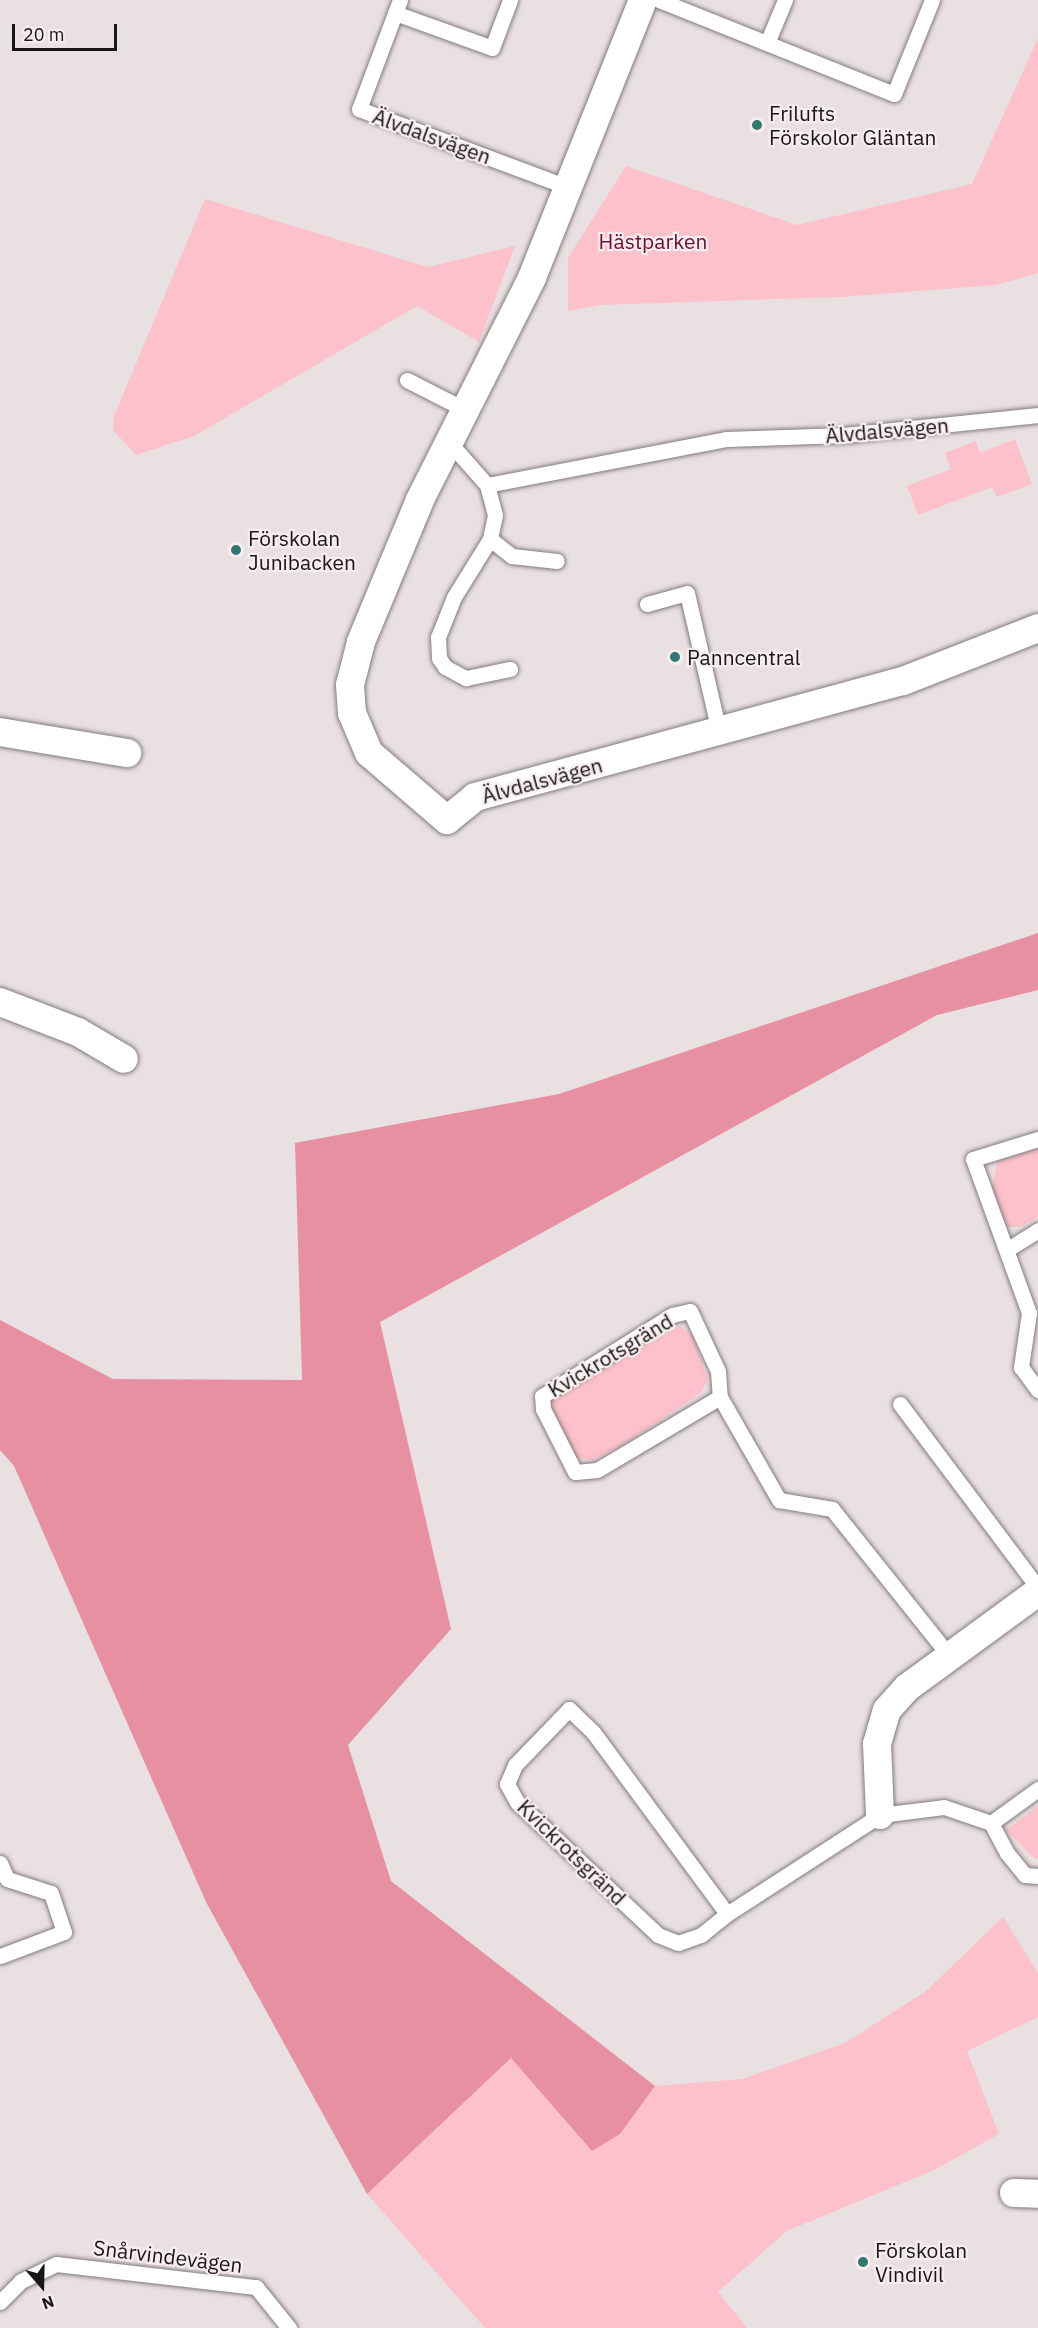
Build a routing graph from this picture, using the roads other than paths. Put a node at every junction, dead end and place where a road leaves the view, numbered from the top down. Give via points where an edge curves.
1 (510, 0) edge
2 (643, 0) edge
3 (659, 0) edge
4 (785, 0) edge
5 (932, 0) edge
6 (398, 6) edge
7 (767, 43) junction
8 (568, 187) junction
9 (407, 380) dead end
10 (466, 410) junction
11 (1038, 415) edge
12 (449, 442) junction
13 (487, 485) junction
14 (490, 539) junction
15 (557, 561) dead end
16 (647, 604) dead end
17 (1038, 628) edge
18 (510, 669) dead end
19 (0, 732) edge
20 (719, 732) junction
21 (127, 753) dead end
22 (0, 1002) edge
23 (124, 1059) dead end
24 (1038, 1139) edge
25 (1038, 1230) edge
26 (1008, 1249) junction
27 (1038, 1390) edge
28 (720, 1397) junction
29 (900, 1404) dead end
30 (1038, 1590) edge
31 (951, 1658) junction
32 (1038, 1789) edge
33 (880, 1815) junction
34 (991, 1823) junction
35 (0, 1863) edge
36 (1038, 1876) edge
37 (727, 1914) junction
38 (0, 1956) edge
39 (0, 2302) edge
40 (289, 2328) edge

1 - 6 lane, Älvdalsvägen via 492,48
2 - 8 street, Älvdalsvägen
3 - 7 lane
4 - 7 lane
5 - 7 lane via 894,94
6 - 8 lane, Älvdalsvägen via 359,109
8 - 10 street, Älvdalsvägen via 532,278
9 - 10 lane
10 - 12 street, Älvdalsvägen
11 - 13 lane, Älvdalsvägen via 844,435 726,439
12 - 13 lane
12 - 20 street, Älvdalsvägen via 420,500 361,642 350,685 352,713 369,753 447,820 475,797
13 - 14 lane via 495,515
14 - 15 lane via 512,556
14 - 18 lane via 454,597 438,637 440,658 445,667 465,678
16 - 20 lane via 687,593
17 - 20 street, Älvdalsvägen via 903,681
19 - 21 street
22 - 23 street via 78,1032
24 - 26 lane via 973,1159
25 - 26 lane
26 - 27 lane via 1029,1312 1021,1367
28 - 28 lane, Kvickrotsgränd via 718,1371 690,1311 672,1315 542,1396 543,1409 575,1472 597,1470
28 - 31 lane, Kvickrotsgränd via 779,1500 832,1509
29 - 30 lane
30 - 31 street
31 - 33 street via 908,1687 887,1710 877,1744
32 - 34 lane
33 - 34 lane, Kvickrotsgränd via 944,1807
33 - 37 lane, Kvickrotsgränd
34 - 36 lane via 1007,1853 1025,1875
35 - 38 lane via 7,1879 51,1893 64,1932
37 - 37 lane, Kvickrotsgränd via 701,1935 678,1943 658,1935 517,1802 507,1784 515,1765 569,1709 593,1732
39 - 40 lane, Snårvindevägen via 21,2280 56,2264 256,2288

